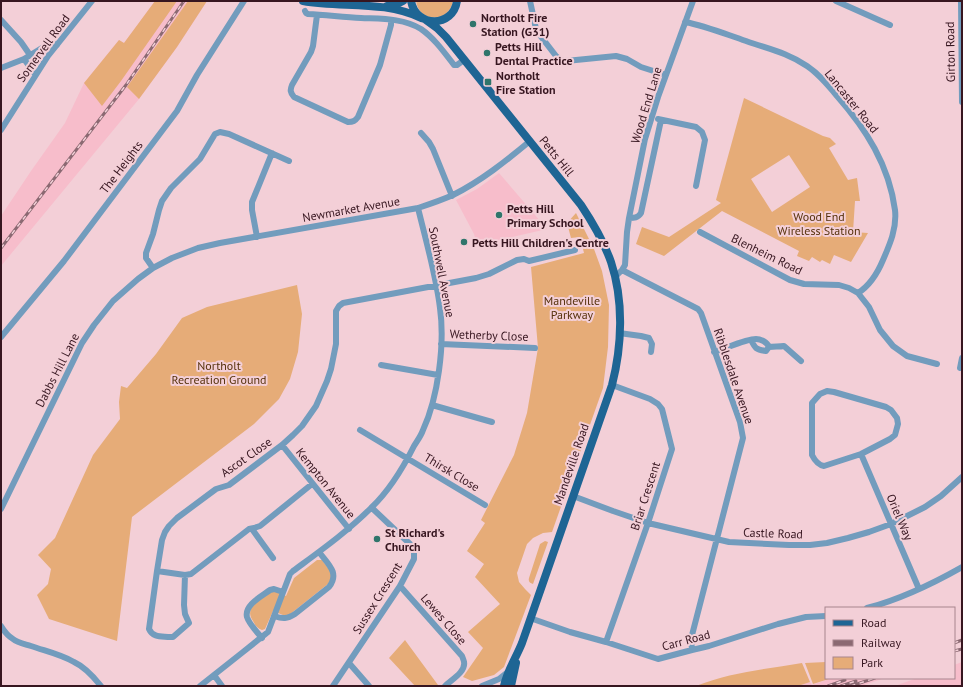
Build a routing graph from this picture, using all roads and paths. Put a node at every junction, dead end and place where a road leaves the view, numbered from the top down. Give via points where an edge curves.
1 (92, 1) edge
2 (244, 1) edge
3 (303, 1) edge
4 (402, 1) edge
5 (412, 1) edge
6 (460, 1) edge
7 (530, 1) edge
8 (693, 1) edge
9 (837, 1) edge
10 (961, 1) edge
11 (379, 7) junction
12 (454, 8) edge
13 (305, 11) dead end
14 (317, 15) junction
15 (424, 19) junction
16 (1, 20) edge
17 (391, 20) junction
18 (685, 22) junction
19 (890, 25) dead end
20 (446, 37) junction
21 (57, 45) junction
22 (30, 55) junction
23 (24, 59) junction
24 (464, 60) junction
25 (1, 68) edge
26 (36, 74) junction
27 (666, 75) junction
28 (962, 102) edge
29 (653, 118) junction
30 (661, 120) junction
31 (1, 130) edge
32 (420, 133) dead end
33 (530, 141) junction
34 (272, 153) junction
35 (289, 161) dead end
36 (696, 186) dead end
37 (452, 196) junction
38 (418, 208) junction
39 (629, 218) junction
40 (700, 232) dead end
41 (257, 237) junction
42 (575, 250) dead end
43 (162, 264) joint
44 (152, 268) junction
45 (622, 270) junction
46 (615, 277) junction
47 (436, 285) junction
48 (858, 293) junction
49 (620, 333) junction
50 (1, 337) edge
51 (751, 340) junction
52 (441, 344) junction
53 (769, 347) junction
54 (535, 348) dead end
55 (651, 352) dead end
56 (714, 352) junction
57 (962, 358) edge
58 (802, 361) dead end
59 (937, 364) dead end
60 (381, 365) dead end
61 (960, 368) dead end
62 (438, 375) junction
63 (612, 385) junction
64 (432, 405) junction
65 (492, 422) dead end
66 (360, 430) dead end
67 (282, 445) junction
68 (861, 454) junction
69 (408, 459) junction
70 (962, 477) edge
71 (312, 484) junction
72 (573, 496) junction
73 (485, 505) dead end
74 (372, 508) junction
75 (1, 509) edge
76 (648, 523) junction
77 (890, 524) junction
78 (253, 528) junction
79 (349, 529) junction
80 (717, 539) junction
81 (319, 552) junction
82 (274, 558) dead end
83 (962, 568) edge
84 (158, 571) junction
85 (185, 575) junction
86 (400, 586) junction
87 (919, 589) junction
88 (283, 592) junction
89 (870, 607) edge
90 (274, 616) junction
91 (825, 616) edge
92 (530, 618) junction
93 (1, 626) edge
94 (262, 638) junction
95 (606, 642) junction
96 (692, 650) junction
97 (517, 655) junction
98 (349, 663) junction
99 (509, 671) junction
100 (214, 676) junction
101 (101, 686) edge
102 (200, 686) edge
103 (222, 686) edge
104 (333, 686) edge
105 (369, 686) edge
106 (445, 686) edge
107 (483, 686) edge
108 (508, 686) edge

1 - 21 street, Somervell Road
2 - 50 street, The Heights via 177,111 64,260
3 - 11 main road, Petts Hill
4 - 11 main road, Petts Hill
5 - 15 main road via 415,11
6 - 12 main road
7 - 27 street via 536,30 560,60 616,56
8 - 18 street, Wood End Lane
9 - 19 street
10 - 28 street, Girton Road
11 - 15 main road, Petts Hill via 403,10
12 - 15 main road via 446,18 436,22
12 - 20 main road via 445,23
13 - 14 street
14 - 17 street
14 - 17 street via 313,46 292,85 291,94 348,122 355,121 358,117 380,66
15 - 20 main road, Petts Hill
16 - 22 street
17 - 24 street via 407,22 421,29 455,65
18 - 27 street, Wood End Lane
18 - 48 street, Lancaster Road via 775,50 800,62 823,80 865,131 883,164 895,211 894,232 880,268
20 - 24 main road, Petts Hill
21 - 22 street via 52,43
21 - 26 street, Somervell Road
22 - 23 street
23 - 25 street
23 - 26 street
24 - 33 main road, Petts Hill
26 - 31 street, Somervell Road
27 - 29 street, Wood End Lane
29 - 30 street
29 - 39 street, Wood End Lane
30 - 36 street via 696,127 702,132 705,140
30 - 39 street, Wood End Lane via 641,213 638,217
32 - 37 street via 433,148
33 - 37 street, Newmarket Avenue via 480,180
33 - 46 main road, Petts Hill via 590,218
34 - 35 street
34 - 41 street via 252,202
34 - 44 street via 227,133 215,134 200,159 162,200 146,253
37 - 38 street, Newmarket Avenue
38 - 41 street, Newmarket Avenue
38 - 47 street, Southwell Avenue
39 - 45 street, Wood End Lane via 626,232 626,261
40 - 48 street, Blenheim Road via 790,280 804,284 839,286
41 - 43 street, Newmarket Avenue via 198,248
42 - 47 street via 529,261 517,260 489,274
43 - 44 street, Dabbs Hill Lane
44 - 75 street, Dabbs Hill Lane via 113,301 86,337
45 - 46 street
45 - 56 street, Ribblesdale Avenue via 698,309
46 - 49 main road, Mandeville Road
47 - 52 street, Southwell Avenue
47 - 67 street, Kempton Avenue via 339,306 335,316 334,357 322,394 309,416
48 - 59 street via 869,306 880,330 893,346 907,356
49 - 55 street via 649,338 652,344
49 - 63 main road, Mandeville Road
51 - 53 street via 757,339 767,343
51 - 53 street via 755,348 761,351 766,351
51 - 56 street
52 - 54 street, Wetherby Close
52 - 62 street, Southwell Avenue
53 - 58 street via 784,346
56 - 80 street, Ribblesdale Avenue via 740,422 743,438
57 - 61 street
60 - 62 street
62 - 64 street, Southwell Avenue
63 - 72 main road, Mandeville Road
63 - 76 street, Briar Crescent via 650,399 662,409 672,449
64 - 65 street
64 - 69 street, Southwell Avenue
66 - 69 street, Thirsk Close
67 - 71 street, Kempton Avenue
67 - 84 street, Ascot Close via 229,485 216,489 169,526 162,540
68 - 68 street via 890,439 898,424 897,418 886,407 834,392 820,394 812,403 814,460 824,466
68 - 77 street, Oriel Way
69 - 73 street, Thirsk Close
69 - 74 street, Southwell Avenue
70 - 77 street, Castle Road via 925,507
71 - 78 street via 260,526
71 - 79 street, Kempton Avenue
72 - 76 street, Castle Road
72 - 92 main road, Mandeville Road
74 - 79 street, Southwell Avenue
74 - 86 street, Sussex Crescent via 410,544 414,551 414,559
76 - 80 street, Castle Road
76 - 95 street, Briar Crescent
77 - 80 street, Castle Road via 848,538 810,545 760,544
77 - 87 street, Oriel Way
78 - 82 street
78 - 85 street via 191,574
79 - 81 street, Southwell Avenue
80 - 96 street, Ribblesdale Avenue via 691,639
81 - 88 street, Southwell Avenue via 293,571
81 - 90 street via 333,571 333,582 295,614 288,618
83 - 87 street
84 - 85 street
84 - 85 street, Ascot Close via 150,629 154,635 173,637 189,623 184,605
86 - 98 street, Sussex Crescent
86 - 106 street, Lewes Close via 462,656 464,667
87 - 89 street
88 - 90 street, Southwell Avenue
88 - 94 street via 270,590 247,610 246,616
90 - 94 street, Southwell Avenue via 268,632
91 - 96 street, Carr Road via 806,616
92 - 95 street, Carr Road
92 - 97 main road, Mandeville Road
93 - 101 street via 13,639 74,661
94 - 100 street
95 - 96 street, Carr Road via 658,659
97 - 99 main road, Mandeville Road
97 - 108 main road, Mandeville Road
98 - 104 street, Sussex Crescent
98 - 105 street
99 - 107 street
99 - 108 main road, Mandeville Road
100 - 102 street
100 - 103 street
107 - 108 street

